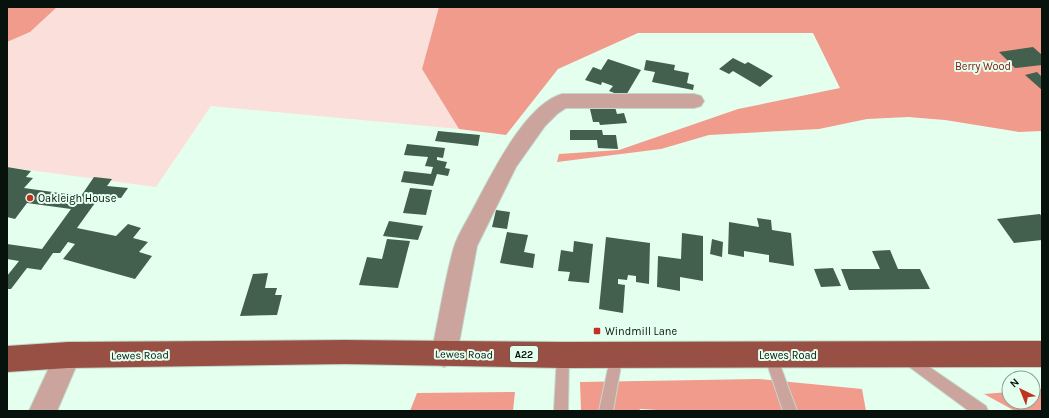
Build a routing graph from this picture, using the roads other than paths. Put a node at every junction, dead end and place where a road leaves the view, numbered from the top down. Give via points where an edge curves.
1 (694, 101) dead end
2 (444, 354) junction
3 (617, 354) junction
4 (902, 354) junction
5 (1042, 354) edge
6 (563, 355) junction
7 (770, 355) junction
8 (68, 356) junction
9 (7, 359) edge
10 (44, 411) edge
11 (561, 411) edge
12 (606, 411) edge
13 (790, 411) edge
14 (981, 411) edge

1 - 2 street via 562,101 538,121 508,163 466,246
2 - 6 highway, Lewes Road / A22
2 - 8 highway, Lewes Road / A22 via 346,352
3 - 6 highway, Lewes Road / A22
3 - 7 highway, Lewes Road / A22
3 - 12 lane
4 - 5 highway, Lewes Road / A22
4 - 7 highway, Lewes Road / A22
4 - 14 lane
6 - 11 lane
7 - 13 lane
8 - 9 highway, Lewes Road / A22
8 - 10 street

